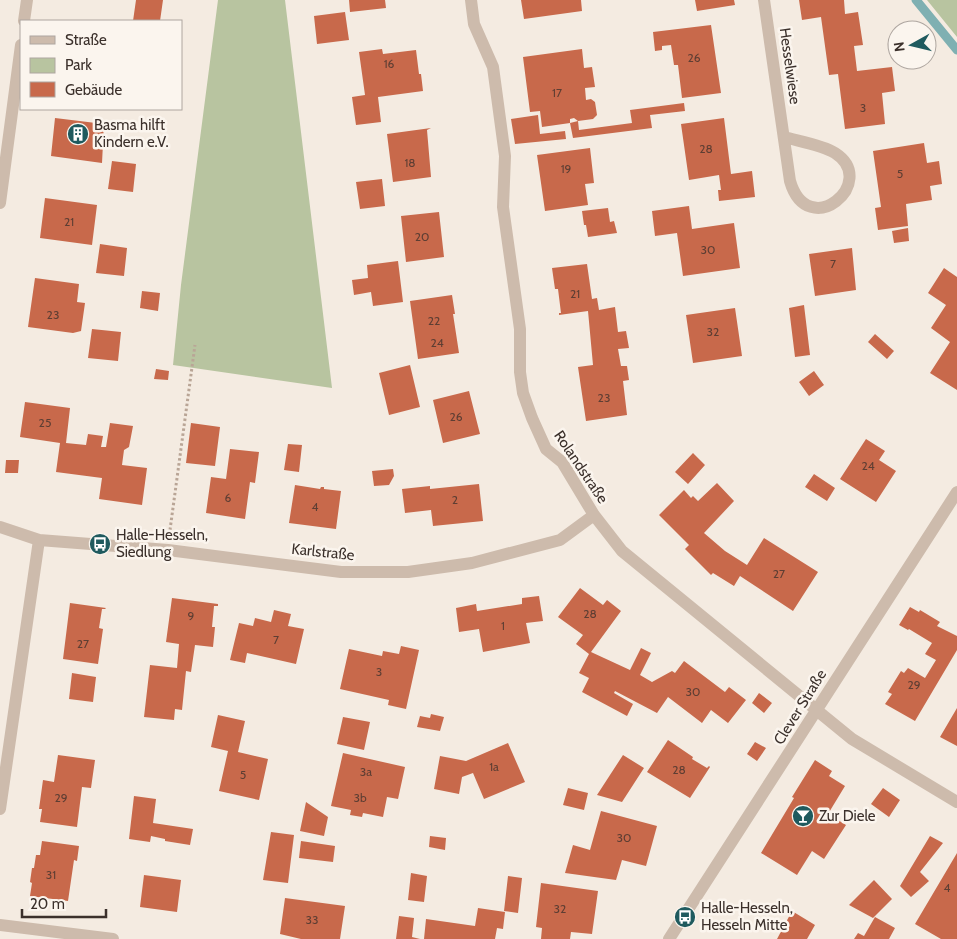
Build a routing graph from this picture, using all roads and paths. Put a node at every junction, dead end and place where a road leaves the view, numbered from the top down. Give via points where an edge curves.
1 (27, 0) edge
2 (471, 0) edge
3 (764, 0) edge
4 (24, 20) edge
5 (20, 53) edge
6 (784, 137) junction
7 (0, 203) edge
8 (195, 345) dead end
9 (957, 492) edge
10 (594, 515) junction
11 (0, 527) edge
12 (39, 540) junction
13 (168, 550) junction
14 (817, 710) junction
15 (6, 727) edge
16 (957, 802) edge
17 (0, 809) edge
18 (0, 925) edge
19 (113, 939) edge
20 (669, 939) edge

1 - 4 street
2 - 10 street, Rolandstraße via 474,24 493,67 505,156 503,207 520,329 520,372 524,393 546,449 562,462
3 - 6 street, Hesselwiese
5 - 7 street
6 - 6 street, Hesselwiese via 834,152 847,165 849,184 832,206 813,207 797,198 790,181
8 - 13 path
9 - 14 street, Clever Straße
10 - 13 street, Karlstraße via 560,540 472,563 408,572 341,572
10 - 14 street, Rolandstraße via 622,551
11 - 12 street, Karlstraße
12 - 13 street, Karlstraße
12 - 15 street
14 - 16 street, Rolandstraße via 852,739
14 - 20 street, Clever Straße
15 - 17 street
18 - 19 street

